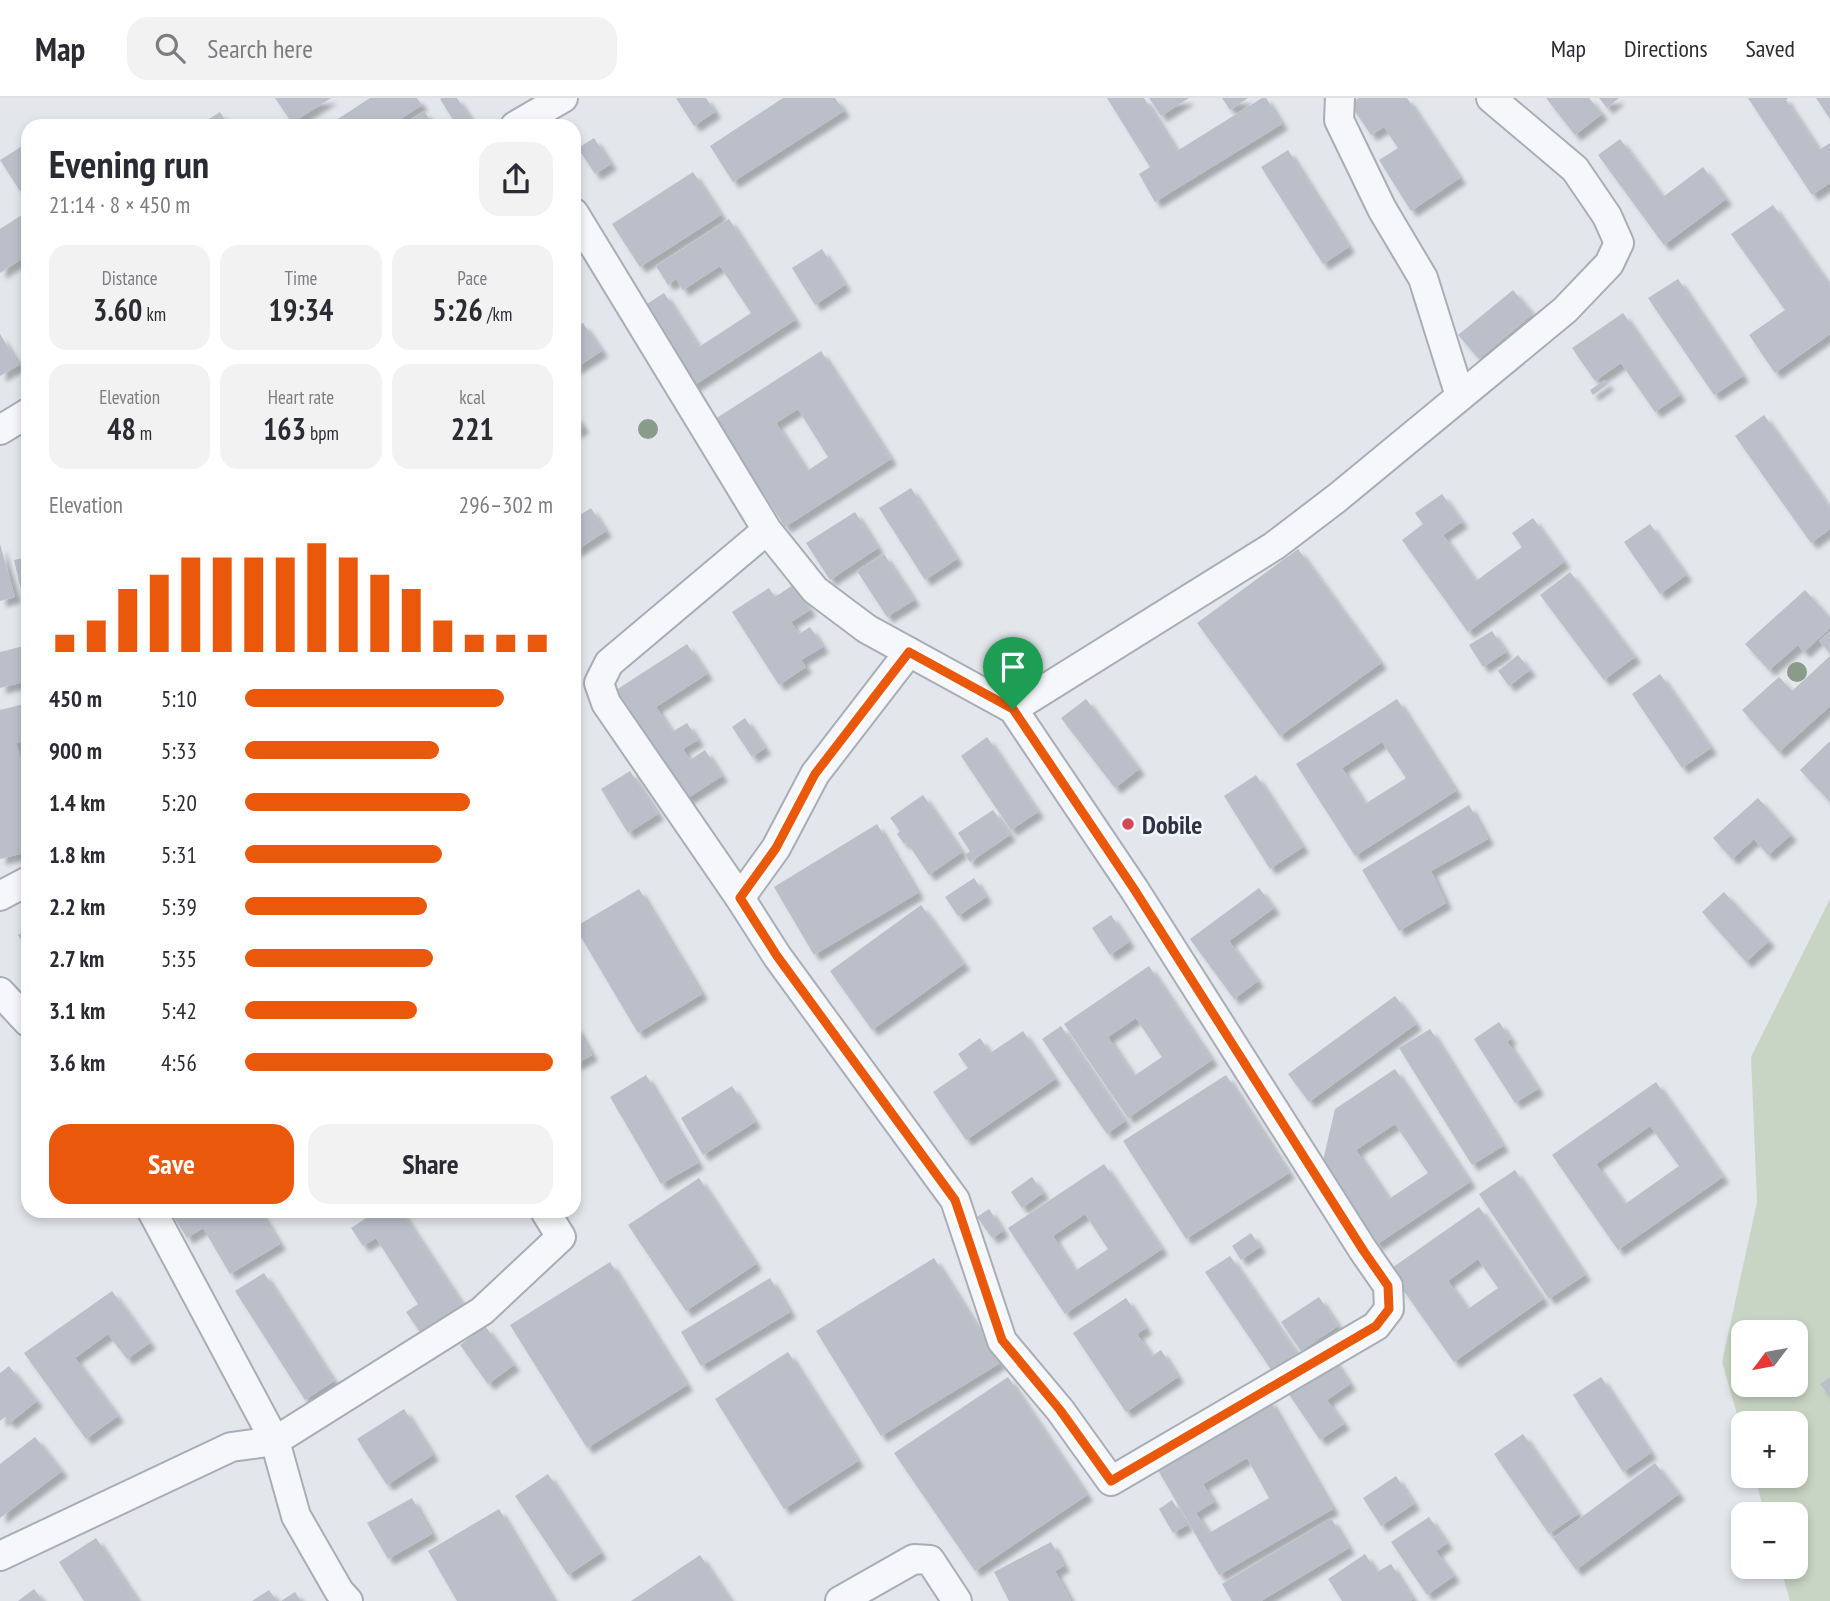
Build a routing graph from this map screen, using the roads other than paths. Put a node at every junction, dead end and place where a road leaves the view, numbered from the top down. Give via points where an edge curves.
1 (563, 98) edge
2 (1340, 98) edge
3 (1491, 98) edge
4 (529, 119) edge
5 (581, 224) edge
6 (1460, 396) junction
7 (21, 418) edge
8 (0, 430) edge
9 (767, 530) junction
10 (909, 652) junction
11 (1013, 709) junction
12 (21, 885) edge
13 (0, 896) edge
14 (740, 898) junction
15 (0, 992) edge
16 (21, 1014) edge
17 (156, 1218) edge
18 (549, 1218) edge
19 (275, 1441) junction
20 (0, 1556) edge
21 (348, 1601) edge
22 (840, 1601) edge
23 (957, 1601) edge

1 - 4 street
2 - 6 street via 1339,120 1382,209 1423,278
3 - 6 street via 1575,169 1619,243 1609,264 1565,310
5 - 9 street
6 - 11 street via 1274,546
7 - 8 street
9 - 10 street via 815,590 867,629
9 - 14 street via 609,663 598,683 606,703
10 - 11 street
10 - 14 street via 815,774 776,848
11 - 14 street via 1388,1286 1389,1309 1376,1326 1111,1481 1002,1340 955,1200
12 - 13 street
15 - 16 street
17 - 19 street
18 - 19 street via 561,1237 482,1311
19 - 20 street via 231,1447
19 - 21 street via 296,1516
22 - 23 street via 914,1559 930,1560

